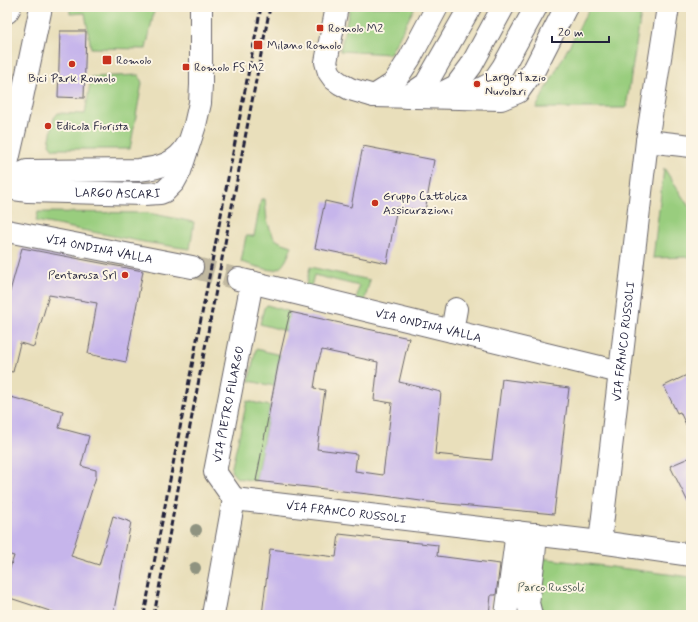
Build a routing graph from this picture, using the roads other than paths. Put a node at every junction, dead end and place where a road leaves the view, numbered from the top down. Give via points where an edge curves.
1 (10, 7) edge
2 (41, 7) edge
3 (200, 7) edge
4 (337, 7) edge
5 (437, 7) edge
6 (470, 7) edge
7 (503, 7) edge
8 (536, 7) edge
9 (566, 7) edge
10 (668, 7) edge
11 (7, 12) edge
12 (374, 96) junction
13 (407, 97) junction
14 (434, 97) junction
15 (465, 98) junction
16 (192, 134) junction
17 (647, 142) junction
18 (691, 146) edge
19 (7, 164) edge
20 (7, 183) edge
21 (7, 188) edge
22 (7, 231) edge
23 (192, 268) tunnel mouth
24 (245, 280) joint
25 (456, 309) dead end
26 (452, 331) junction
27 (620, 372) junction
28 (234, 499) junction
29 (527, 533) junction
30 (600, 542) junction
31 (691, 555) edge
32 (528, 611) edge
33 (213, 615) edge
34 (506, 615) edge

1 - 11 street
2 - 19 street
3 - 16 street, LARGO ASCARI via 200,103
4 - 12 street via 326,59 329,72 334,79 350,89
5 - 12 street via 393,84
6 - 13 street via 426,84
7 - 14 street via 471,66 456,86
8 - 15 street via 492,83
9 - 15 street via 535,68 518,92 501,99
10 - 17 street
12 - 13 street
13 - 14 street
14 - 15 street
16 - 20 street, LARGO ASCARI via 178,157 160,166 138,170 27,171
16 - 21 street, LARGO ASCARI via 180,171 174,182 160,193 28,191
17 - 18 street
17 - 27 street, VIA FRANCO RUSSOLI
22 - 23 street, VIA ONDINA VALLA
24 - 26 street, VIA ONDINA VALLA
24 - 28 street, VIA PIETRO FILARGO via 215,472
25 - 26 street
26 - 27 street, VIA ONDINA VALLA
27 - 30 street, VIA FRANCO RUSSOLI
28 - 29 street, VIA FRANCO RUSSOLI
28 - 33 street
29 - 30 street, VIA FRANCO RUSSOLI
29 - 32 street via 534,557
29 - 34 street
30 - 31 street, VIA FRANCO RUSSOLI

